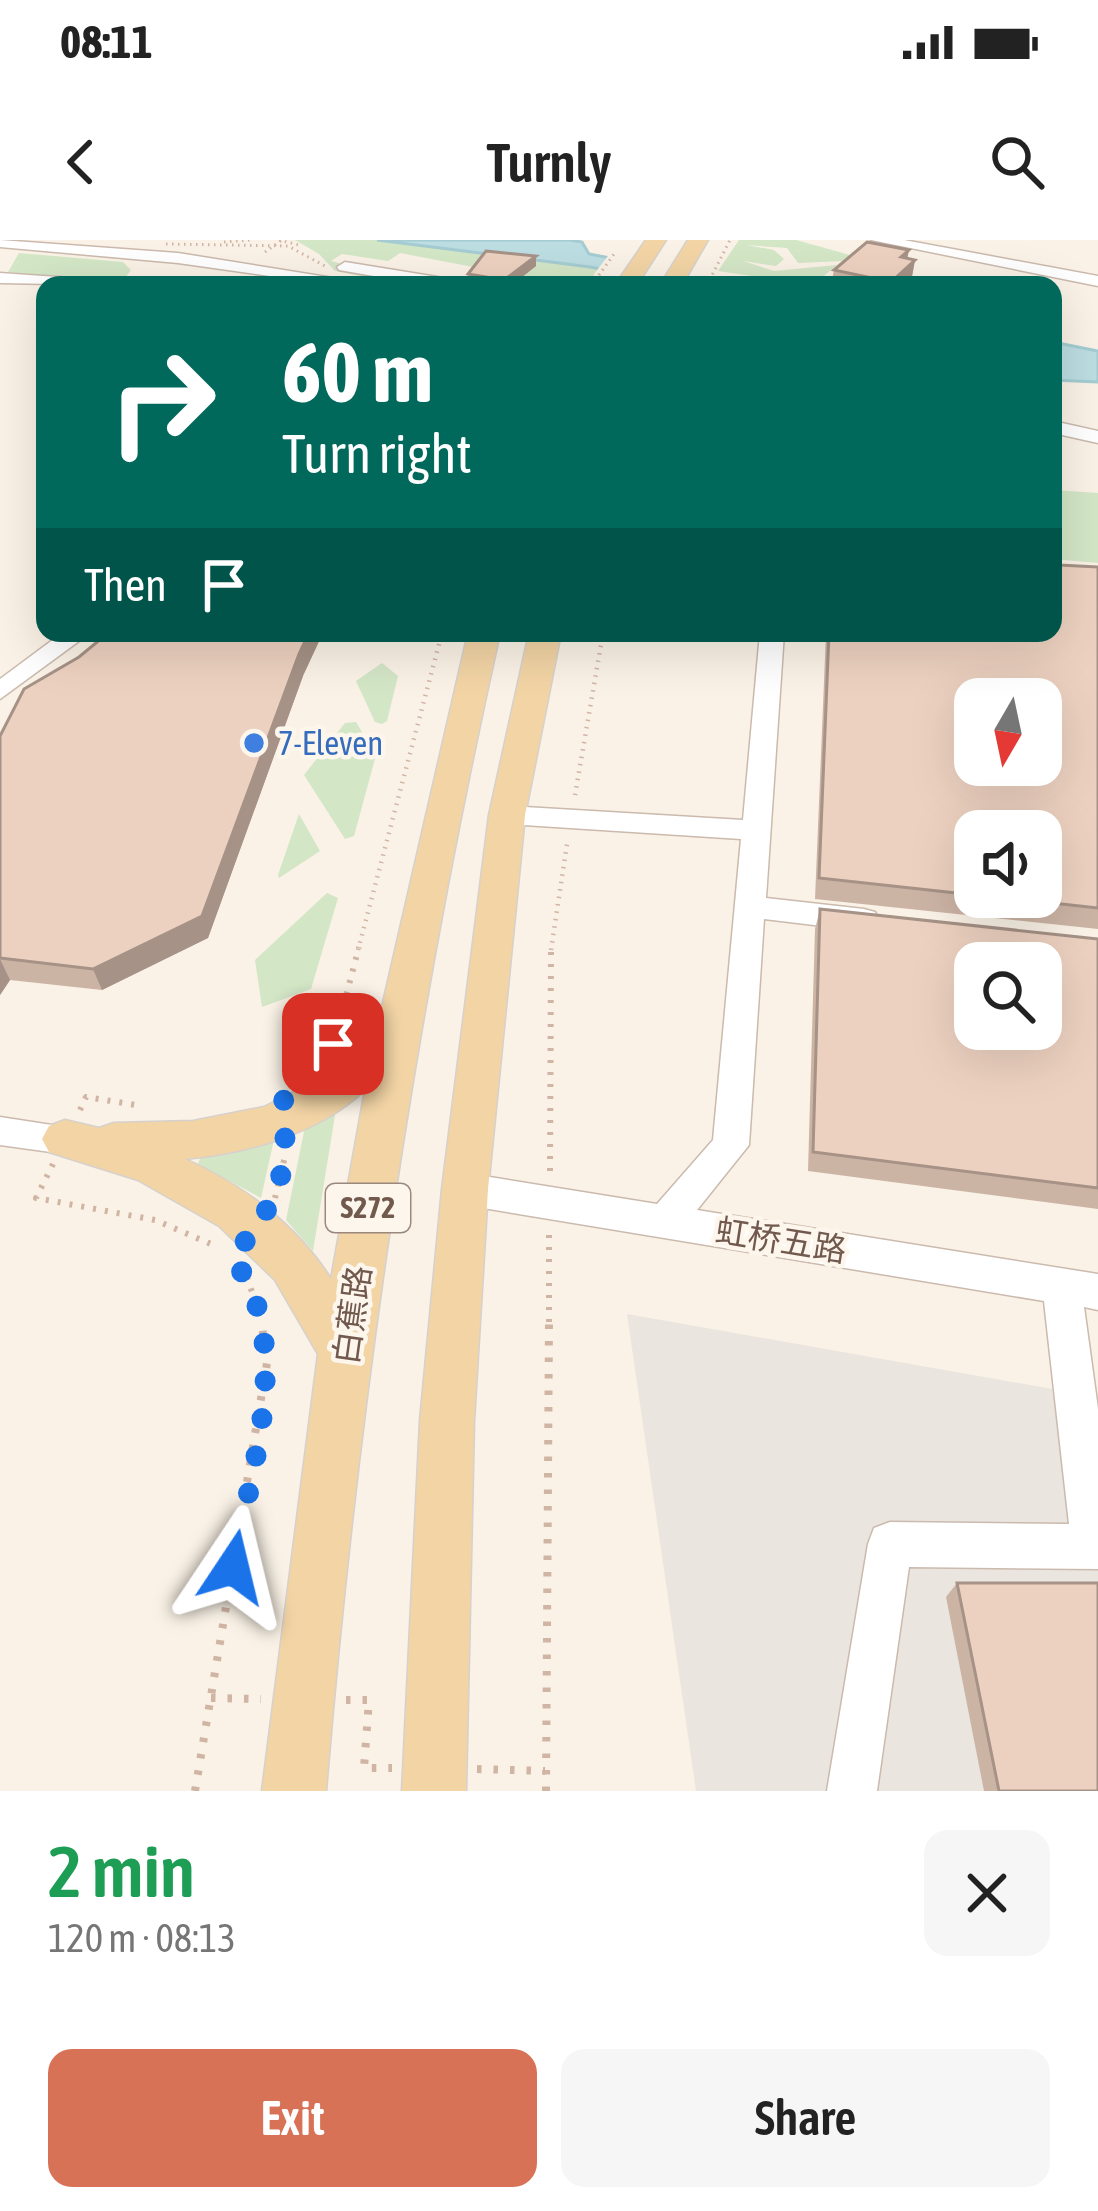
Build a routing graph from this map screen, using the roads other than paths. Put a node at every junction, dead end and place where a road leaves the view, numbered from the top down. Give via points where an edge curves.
1 (698, 240) edge
2 (879, 240) edge
3 (982, 240) edge
4 (0, 242) edge
5 (945, 246) edge
6 (651, 247) edge
7 (160, 250) junction
8 (1098, 263) edge
9 (141, 274) dead end
10 (336, 274) edge
11 (372, 276) edge
12 (632, 276) edge
13 (676, 276) edge
14 (0, 278) edge
15 (36, 280) edge
16 (1098, 281) edge
17 (1062, 429) edge
18 (1098, 437) edge
19 (66, 642) edge
20 (482, 642) edge
21 (543, 642) edge
22 (771, 642) edge
23 (0, 691) edge
24 (507, 814) junction
25 (754, 830) junction
26 (749, 907) junction
27 (889, 922) edge
28 (395, 1030) junction
29 (0, 1131) edge
30 (65, 1139) junction
31 (465, 1189) junction
32 (664, 1221) junction
33 (1080, 1289) edge
34 (346, 1354) junction
35 (1096, 1547) edge
36 (434, 1780) edge
37 (294, 1791) edge
38 (852, 1791) edge

1 - 13 main road
2 - 5 street
3 - 8 street
4 - 7 street
5 - 16 street
6 - 12 main road
7 - 9 street
7 - 10 street
10 - 11 street
14 - 15 street
17 - 18 street
19 - 23 street
20 - 28 main road, 白蕉路 / S272
21 - 24 main road
22 - 25 street
24 - 25 street
24 - 31 main road
25 - 26 street
26 - 27 street
26 - 32 street via 730,1145
28 - 30 main road via 322,1100 259,1128 179,1140
28 - 34 main road, 白蕉路 / S272
29 - 30 street
30 - 34 main road via 168,1171 236,1211 244,1244 285,1255
31 - 32 street, 虹桥五路
31 - 36 main road
32 - 33 street, 虹桥五路
33 - 35 street
34 - 37 main road, 白蕉路 / S272
35 - 38 street via 890,1544

